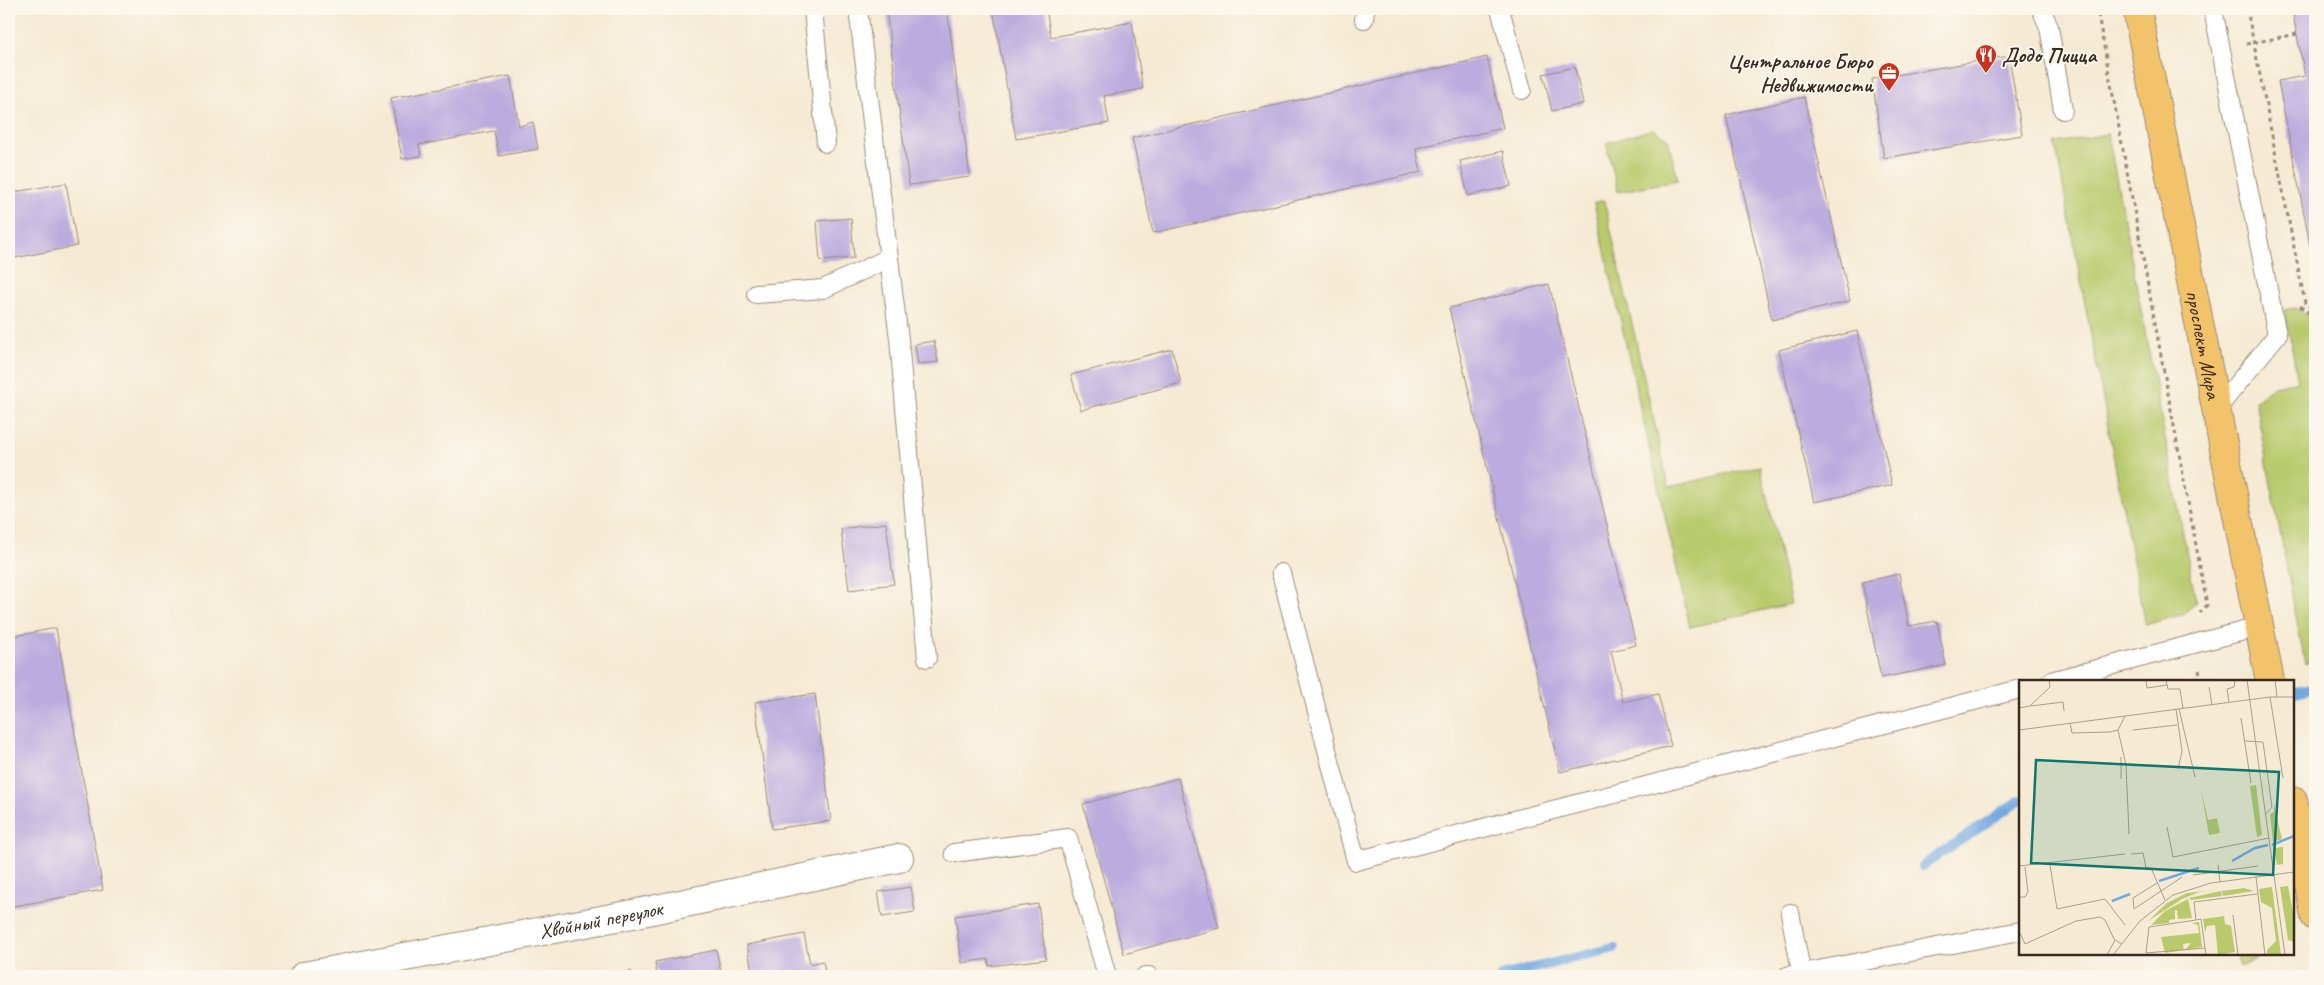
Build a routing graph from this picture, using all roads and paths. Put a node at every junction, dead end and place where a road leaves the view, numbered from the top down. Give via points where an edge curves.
1 (813, 9) edge
2 (858, 9) edge
3 (1500, 9) edge
4 (2041, 9) edge
5 (2083, 9) edge
6 (2137, 9) edge
7 (2213, 9) edge
8 (2247, 9) edge
9 (2297, 34) dead end
10 (2254, 43) junction
11 (2221, 49) junction
12 (1522, 90) dead end
13 (2063, 110) dead end
14 (826, 143) dead end
15 (889, 258) junction
16 (756, 294) dead end
17 (2315, 312) edge
18 (2216, 410) junction
19 (1281, 573) dead end
20 (2259, 627) junction
21 (2194, 644) junction
22 (927, 658) dead end
23 (2268, 676) edge
24 (2055, 680) edge
25 (2201, 680) edge
26 (2019, 689) edge
27 (2294, 805) edge
28 (954, 852) dead end
29 (899, 858) dead end
30 (1790, 913) dead end
31 (2315, 916) edge
32 (2019, 931) edge
33 (1797, 975) edge
34 (304, 976) edge
35 (1107, 976) edge
36 (1145, 976) edge
37 (1149, 976) edge

1 - 14 lane
2 - 15 lane
3 - 12 lane
4 - 13 lane via 2050,27
5 - 21 path via 2098,14 2207,605 2191,623
6 - 18 main road, проспект Мира
7 - 11 lane
8 - 10 path
9 - 10 path
10 - 11 path
10 - 17 path via 2305,303
11 - 18 lane via 2277,335
15 - 16 lane via 823,289
15 - 22 lane via 900,339
18 - 20 main road, проспект Мира
19 - 26 lane via 1356,861
20 - 21 lane
20 - 23 main road, проспект Мира
21 - 24 lane
21 - 25 path
27 - 31 main road
28 - 35 lane via 1068,838
29 - 34 street, Хвойный переулок via 642,912
30 - 33 lane
32 - 33 lane
36 - 37 lane

